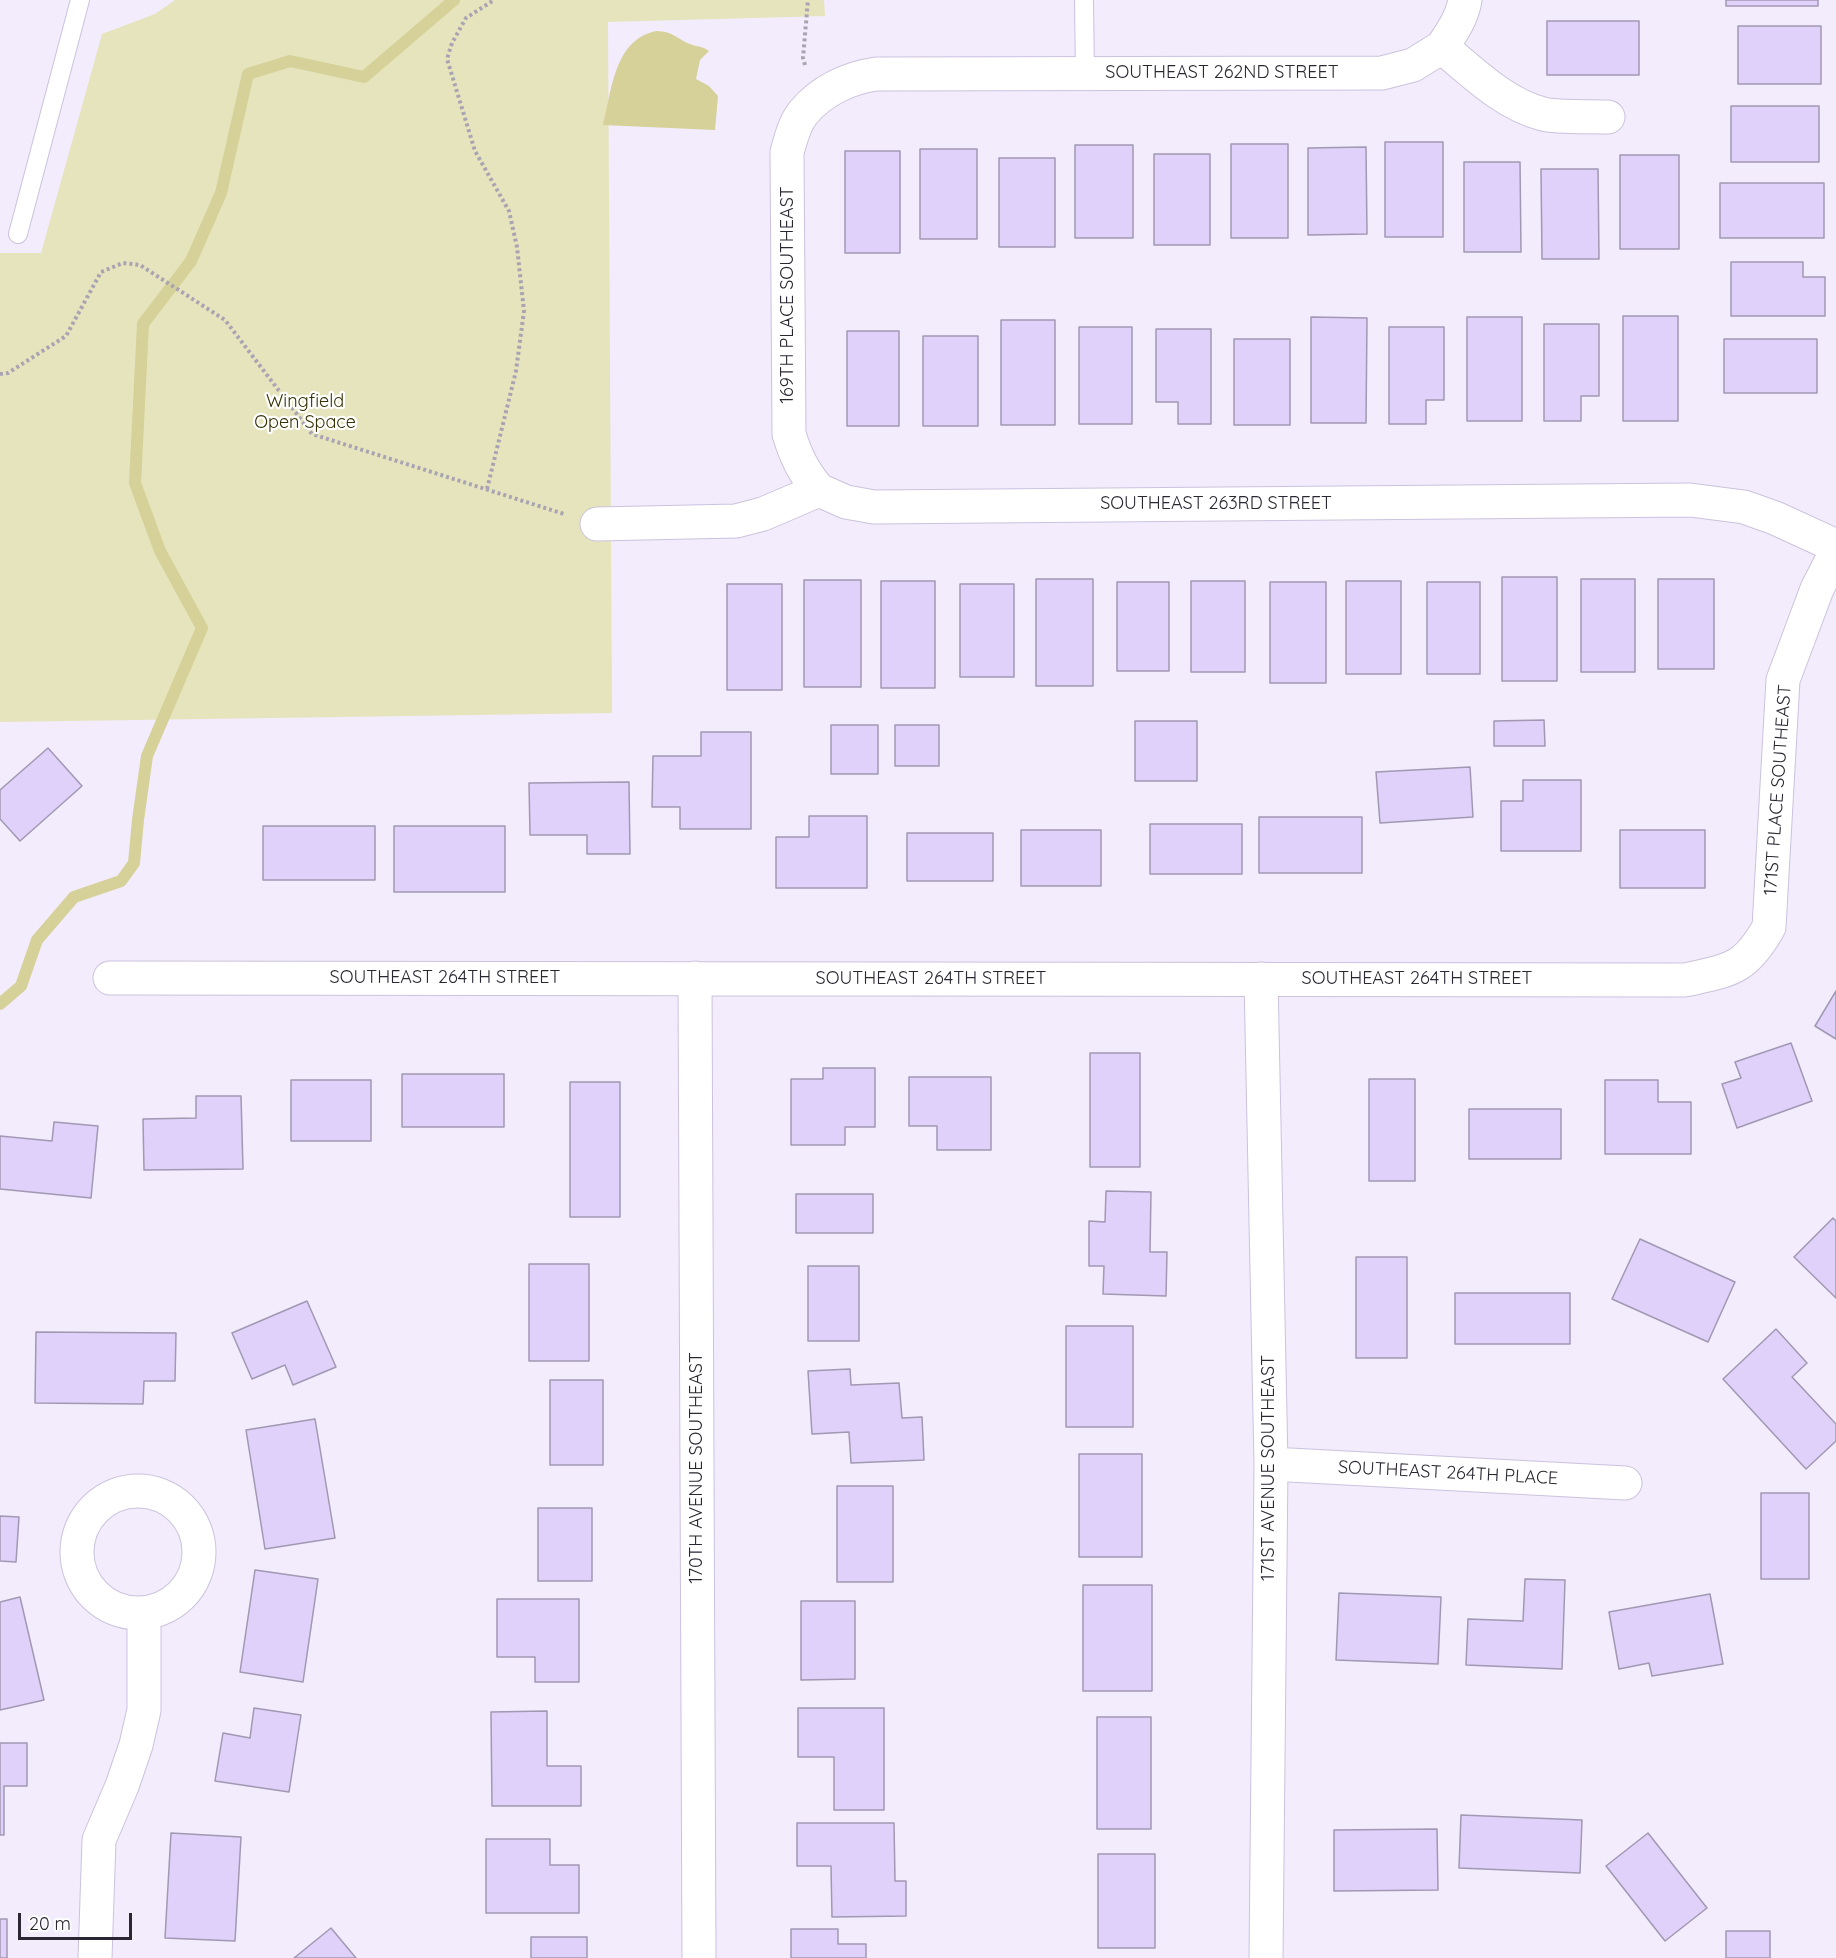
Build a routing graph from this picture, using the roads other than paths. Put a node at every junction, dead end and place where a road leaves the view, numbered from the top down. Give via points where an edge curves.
1 (80, 0) edge
2 (1084, 0) edge
3 (1465, 0) edge
4 (1442, 47) junction
5 (1085, 74) junction
6 (815, 101) joint
7 (1608, 117) dead end
8 (18, 234) dead end
9 (819, 490) junction
10 (597, 524) road end
11 (1836, 546) edge
12 (1836, 552) edge
13 (1747, 958) joint
14 (110, 978) dead end
15 (695, 978) junction
16 (1261, 979) junction
17 (1271, 1464) junction
18 (1625, 1483) dead end
19 (144, 1613) dead end
20 (95, 1958) edge
21 (699, 1958) edge
22 (1266, 1958) edge

1 - 8 lane
2 - 5 lane
3 - 4 street via 1455,29
4 - 5 street, SOUTHEAST 262ND STREET via 1413,65 1382,73
4 - 7 street via 1492,89 1518,104 1543,114
5 - 6 street, SOUTHEAST 262ND STREET via 876,74 855,77
6 - 9 street, 169TH PLACE SOUTHEAST via 794,128 787,152 789,434 795,455
9 - 10 street via 736,521
9 - 11 street, SOUTHEAST 263RD STREET via 846,502 874,507 1690,500 1744,507
12 - 13 street, 171ST PLACE SOUTHEAST via 1817,589 1783,680 1769,927
13 - 16 street, SOUTHEAST 264TH STREET via 1727,971 1684,980
14 - 15 street, SOUTHEAST 264TH STREET
15 - 16 street, SOUTHEAST 264TH STREET
15 - 21 street, 170TH AVENUE SOUTHEAST
16 - 17 street, 171ST AVENUE SOUTHEAST
17 - 18 street, SOUTHEAST 264TH PLACE
17 - 22 street, 171ST AVENUE SOUTHEAST
19 - 20 street via 144,1710 122,1786 99,1840

